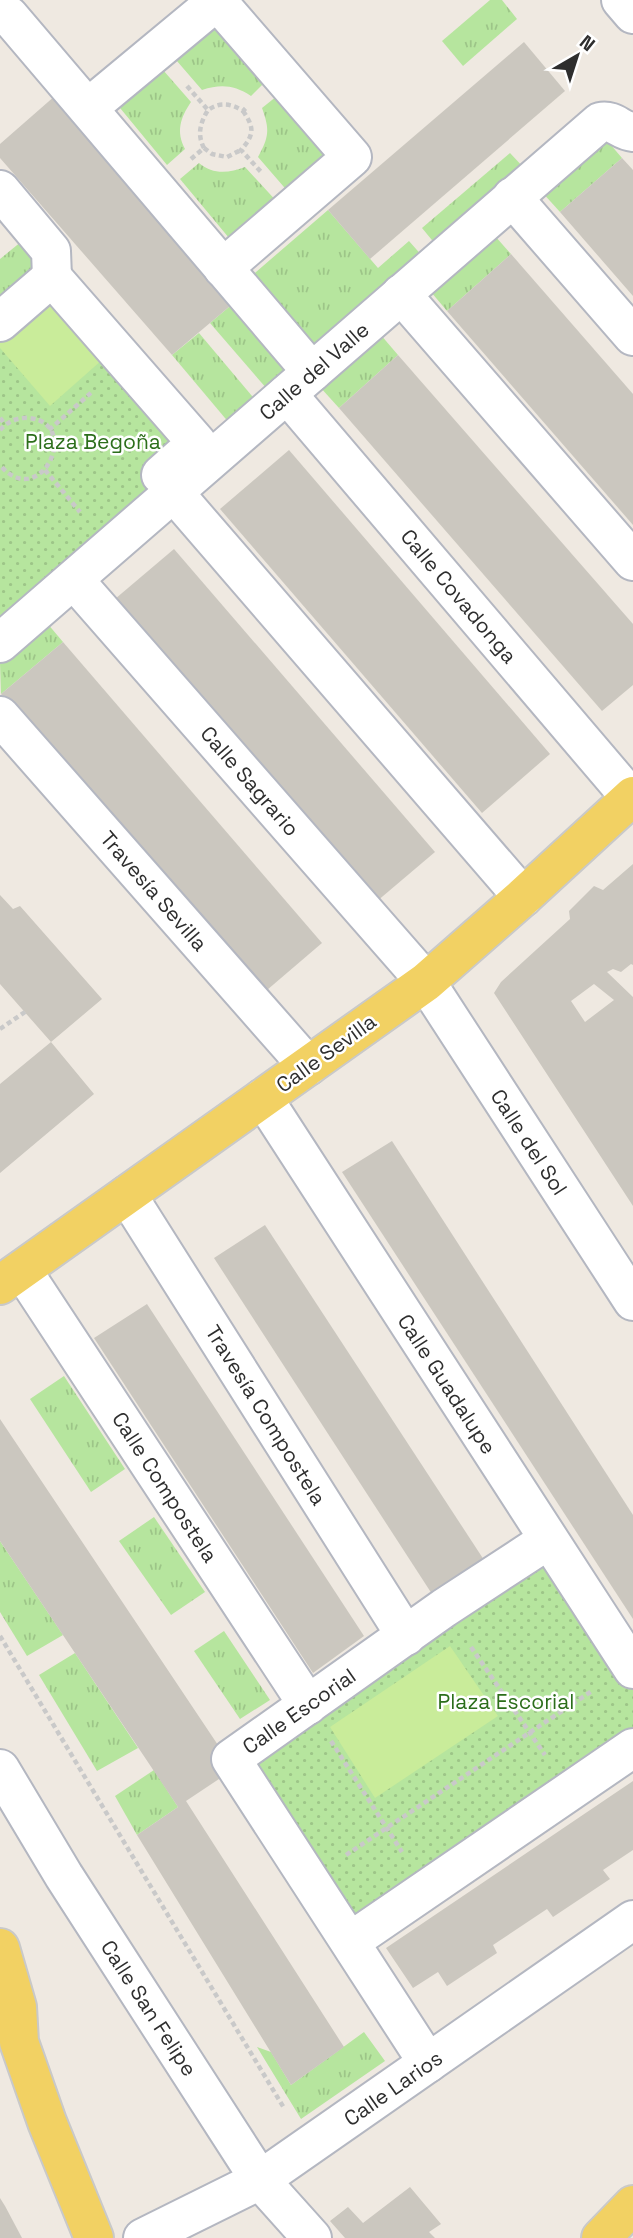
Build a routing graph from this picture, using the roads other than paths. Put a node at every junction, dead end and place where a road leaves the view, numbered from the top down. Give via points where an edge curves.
1 (621, 0) edge
2 (12, 13) edge
3 (633, 14) edge
4 (88, 108) junction
5 (633, 132) edge
6 (0, 190) edge
7 (512, 197) junction
8 (223, 268) junction
9 (52, 277) junction
10 (401, 294) junction
11 (0, 322) edge
12 (633, 336) edge
13 (300, 383) junction
14 (210, 447) junction
15 (174, 494) junction
16 (633, 561) edge
17 (74, 579) junction
18 (1, 631) edge
19 (0, 716) edge
20 (632, 797) edge
21 (523, 897) junction
22 (426, 982) junction
23 (308, 1066) junction
24 (263, 1098) junction
25 (127, 1195) junction
26 (11, 1278) edge
27 (631, 1292) edge
28 (548, 1540) junction
29 (406, 1636) junction
30 (632, 1667) edge
31 (308, 1705) junction
32 (633, 1748) edge
33 (0, 1769) edge
34 (633, 1920) edge
35 (351, 1941) junction
36 (0, 1948) edge
37 (10, 2033) edge
38 (428, 2063) junction
39 (260, 2180) junction
40 (94, 2238) edge
41 (143, 2238) edge
42 (312, 2238) edge

1 - 3 street
2 - 4 street, Calle Covadonga
4 - 8 street, Calle Covadonga
4 - 8 street via 216,1 352,157
5 - 7 street, Calle del Valle via 613,122 600,122
6 - 9 street via 51,251
7 - 10 street, Calle del Valle
7 - 12 street
8 - 13 street, Calle Covadonga
9 - 11 street
9 - 14 street via 125,361
10 - 13 street, Calle del Valle
10 - 16 street
13 - 14 street, Calle del Valle
13 - 20 street, Calle Covadonga
14 - 15 street, Calle del Valle
14 - 18 street via 97,532
15 - 17 street, Calle del Valle
15 - 21 street
17 - 18 street, Calle del Valle
17 - 22 street, Calle Sagrario
19 - 23 street, Travesía Sevilla
20 - 21 main road, Calle Sevilla
21 - 22 main road, Calle Sevilla
22 - 23 main road, Calle Sevilla
22 - 27 street, Calle del Sol
23 - 24 main road, Calle Sevilla
24 - 25 main road, Calle Sevilla
24 - 28 street, Calle Guadalupe
25 - 26 main road, Calle Sevilla
25 - 29 street, Travesía Compostela
26 - 31 street, Calle Compostela
28 - 29 street, Calle Escorial
28 - 30 street, Calle Guadalupe
29 - 31 street, Calle Escorial
31 - 35 street, Calle Escorial via 231,1759
32 - 35 street
33 - 39 street, Calle San Felipe
34 - 38 street, Calle Larios
35 - 38 street, Calle Escorial
36 - 37 main road via 17,2007
37 - 40 main road
38 - 39 street, Calle Larios
39 - 41 street, Calle Larios
39 - 42 street, Calle San Felipe

